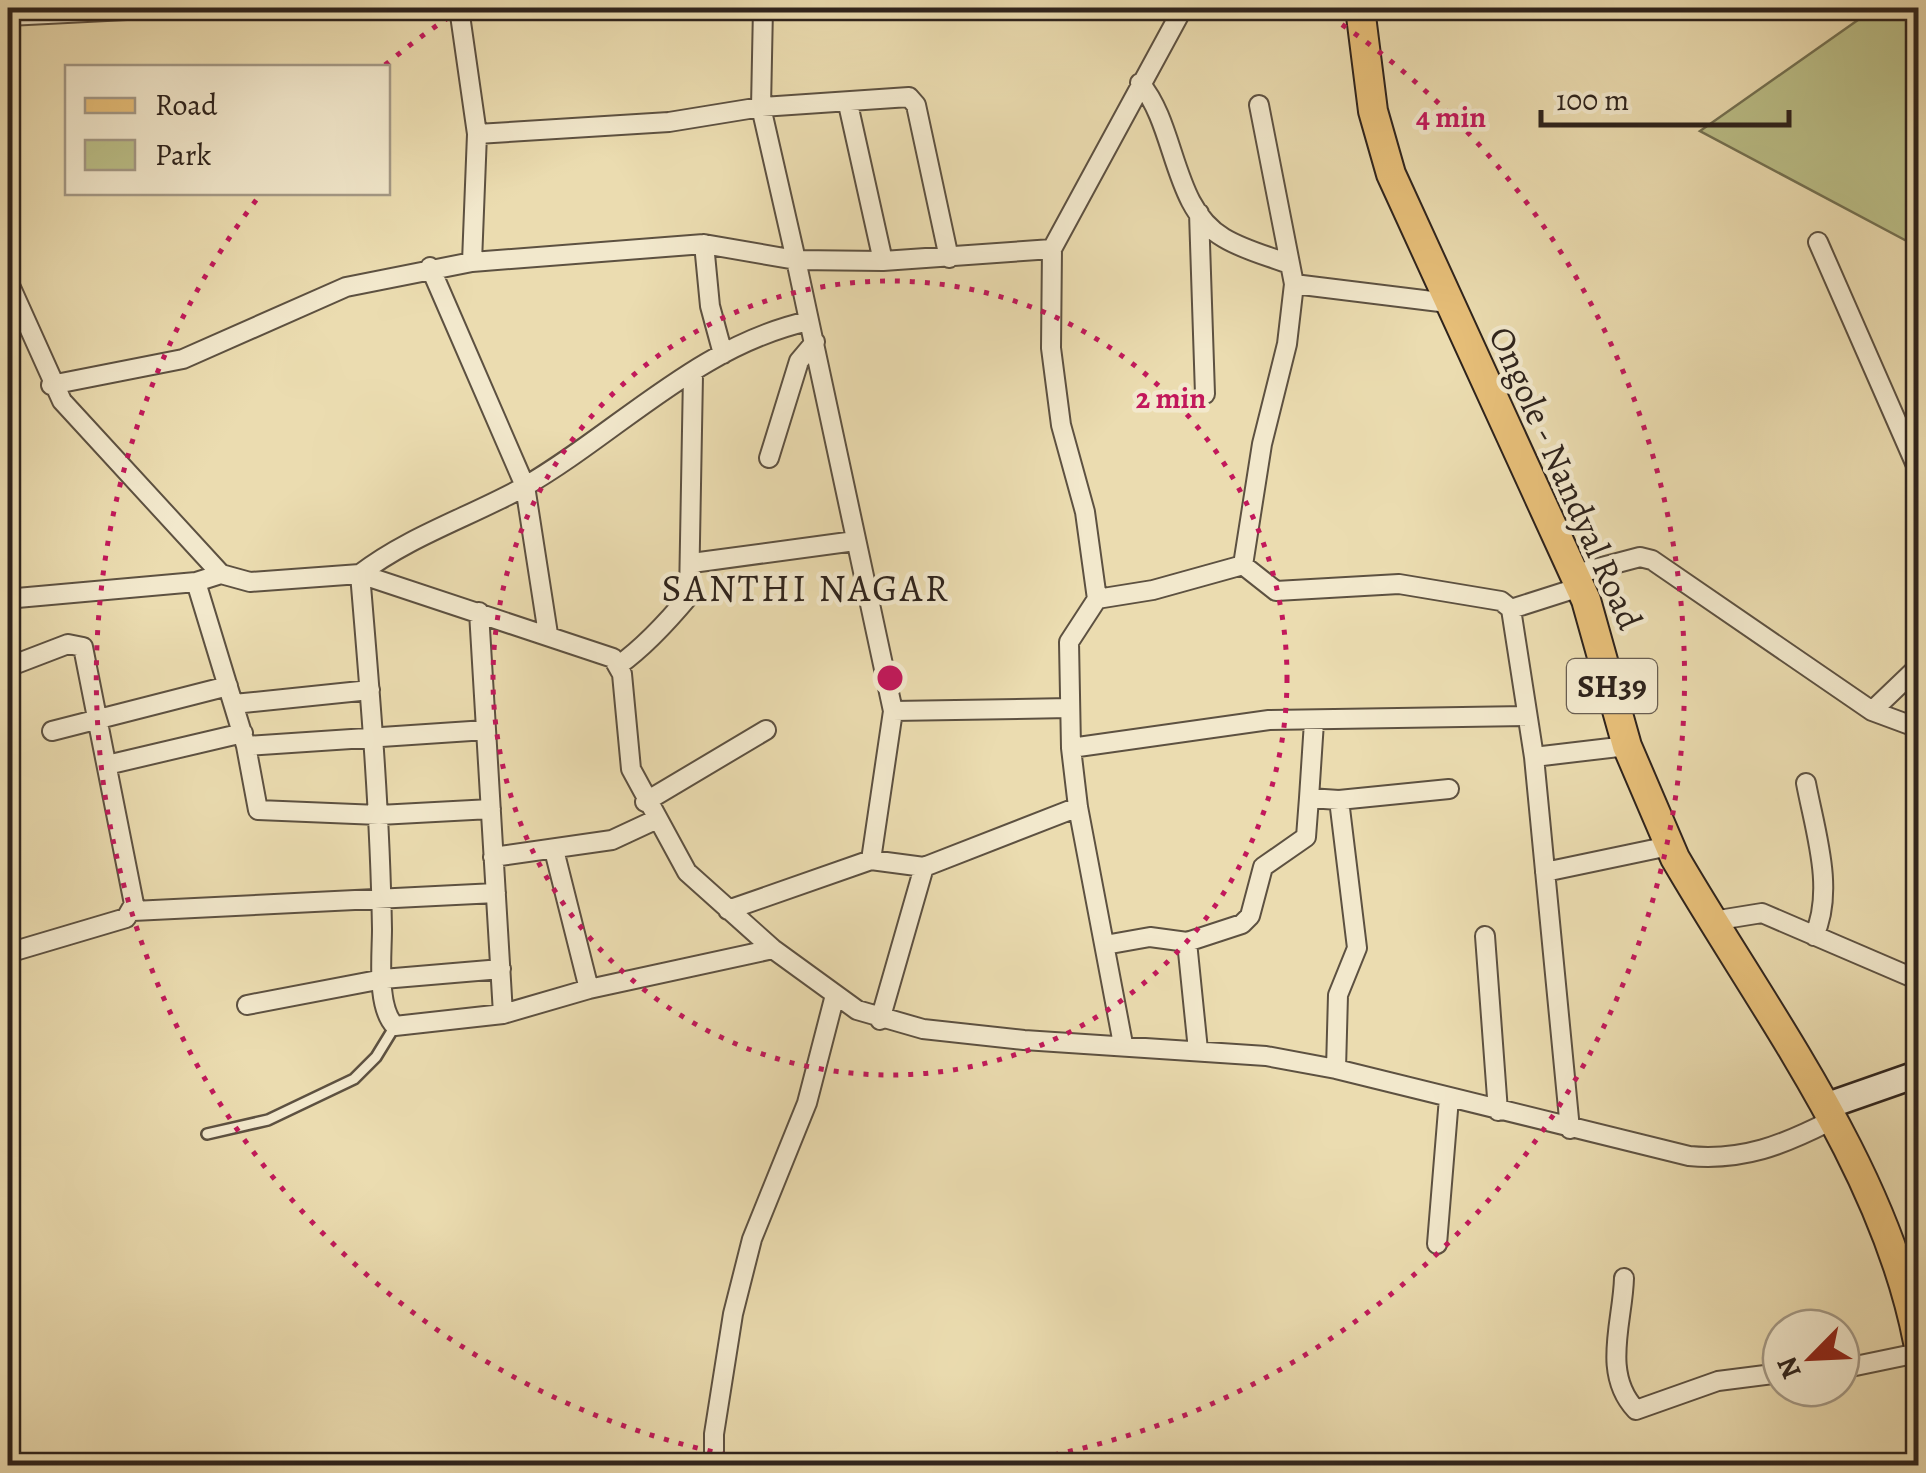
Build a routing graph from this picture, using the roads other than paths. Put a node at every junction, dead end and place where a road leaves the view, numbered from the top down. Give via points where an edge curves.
1 (166, 8) edge
2 (459, 8) edge
3 (763, 8) edge
4 (1182, 8) edge
5 (1360, 8) edge
6 (1376, 8) edge
7 (8, 16) edge
8 (1140, 83) junction
9 (848, 104) junction
10 (1259, 106) dead end
11 (761, 107) junction
12 (477, 134) junction
13 (1199, 213) junction
14 (1818, 242) dead end
15 (704, 244) junction
16 (1052, 249) junction
17 (949, 258) junction
18 (796, 260) junction
19 (882, 261) junction
20 (472, 262) junction
21 (1289, 264) junction
22 (430, 267) junction
23 (8, 281) edge
24 (1294, 284) junction
25 (1448, 303) junction
26 (809, 321) junction
27 (815, 342) junction
28 (723, 354) junction
29 (692, 374) junction
30 (51, 385) junction
31 (1206, 394) dead end
32 (769, 458) dead end
33 (1918, 470) edge
34 (525, 486) junction
35 (855, 541) junction
36 (692, 564) junction
37 (1243, 565) junction
38 (221, 574) junction
39 (360, 574) junction
40 (1584, 579) junction
41 (196, 582) junction
42 (18, 598) dead end
43 (1096, 599) junction
44 (1512, 609) junction
45 (479, 612) junction
46 (548, 634) junction
47 (619, 665) junction
48 (8, 667) edge
49 (1918, 667) edge
50 (370, 690) junction
51 (231, 695) junction
52 (1070, 708) junction
53 (1872, 711) junction
54 (893, 712) junction
55 (1526, 716) junction
56 (98, 720) junction
57 (1314, 722) junction
58 (1918, 728) edge
59 (486, 730) junction
60 (766, 730) dead end
61 (52, 731) dead end
62 (374, 738) junction
63 (244, 739) junction
64 (1627, 746) junction
65 (1071, 748) junction
66 (1534, 756) junction
67 (106, 765) junction
68 (1806, 783) dead end
69 (1448, 789) dead end
70 (1308, 798) junction
71 (1339, 800) junction
72 (646, 802) junction
73 (1078, 807) junction
74 (491, 809) junction
75 (378, 815) junction
76 (655, 820) junction
77 (1669, 846) junction
78 (554, 850) junction
79 (493, 857) junction
80 (871, 860) junction
81 (924, 867) junction
82 (1546, 872) junction
83 (496, 894) junction
84 (382, 898) junction
85 (728, 910) junction
86 (133, 911) junction
87 (1725, 920) junction
88 (1485, 936) dead end
89 (1814, 936) junction
90 (1187, 942) junction
91 (1106, 945) junction
92 (773, 949) junction
93 (8, 953) edge
94 (501, 970) junction
95 (383, 979) junction
96 (1918, 980) edge
97 (835, 995) junction
98 (581, 997) junction
99 (247, 1005) dead end
100 (503, 1014) junction
101 (880, 1020) junction
102 (394, 1026) junction
103 (1123, 1044) junction
104 (1198, 1050) junction
105 (1336, 1069) junction
106 (1918, 1074) edge
107 (1449, 1098) junction
108 (1498, 1111) junction
109 (1832, 1112) junction
110 (1570, 1129) junction
111 (207, 1134) dead end
112 (1437, 1244) dead end
113 (1918, 1264) edge
114 (1624, 1278) dead end
115 (1918, 1342) edge
116 (1918, 1354) edge
117 (1861, 1365) edge
118 (1761, 1376) edge
119 (714, 1466) edge

1 - 7 street
2 - 12 street
3 - 11 street
4 - 8 street
5 - 25 main road, Ongole - Nandyal Road / SH39 via 1380,142
6 - 40 main road, Ongole - Nandyal Road / SH39 via 1387,108 1401,161
8 - 13 street via 1162,113
8 - 16 street
9 - 11 street
9 - 17 street via 914,99
9 - 19 street
10 - 21 street
11 - 12 street via 669,122
11 - 18 street
12 - 20 street
13 - 21 street via 1222,237
13 - 31 street
14 - 33 street
15 - 18 street
15 - 20 street
15 - 28 street
16 - 17 street
16 - 43 street via 1051,348 1061,425 1086,512
17 - 19 street
18 - 19 street
18 - 26 street
20 - 22 street
21 - 24 street
22 - 30 street via 346,288 183,359
22 - 34 street
23 - 30 street
24 - 25 street
24 - 37 street
25 - 40 main road, Ongole - Nandyal Road / SH39
26 - 27 street
26 - 28 street via 762,332
27 - 32 street via 799,361
27 - 35 street
28 - 29 street
29 - 34 street
29 - 36 street
30 - 38 street
34 - 39 street
34 - 46 street
35 - 36 street
35 - 54 street
36 - 47 street via 689,596 647,645
37 - 43 street
37 - 44 street via 1276,591 1416,584
38 - 39 street via 250,582
38 - 41 street
39 - 45 street
39 - 50 street
40 - 44 street
40 - 53 street via 1626,559 1652,560
40 - 64 main road, Ongole - Nandyal Road / SH39
40 - 87 main road, Ongole - Nandyal Road / SH39 via 1615,646 1662,805
41 - 42 street
41 - 51 street
43 - 52 street via 1069,642
44 - 55 street
45 - 46 street
45 - 59 street
46 - 47 street via 604,652
47 - 72 street via 628,756
48 - 56 street via 68,644 83,646
49 - 53 street
50 - 51 street
50 - 62 street
51 - 56 street
51 - 63 street
52 - 54 street
52 - 65 street
53 - 58 street
54 - 80 street
55 - 57 street
55 - 66 street
56 - 61 street
56 - 67 street
57 - 65 street via 1269,720
57 - 70 street
59 - 62 street
59 - 74 street
60 - 72 street
62 - 63 street
62 - 75 street
63 - 67 street
63 - 75 street via 258,810
64 - 66 street
64 - 77 main road, Ongole - Nandyal Road / SH39
65 - 73 street
66 - 82 street
67 - 86 street
68 - 89 street via 1824,891
69 - 71 street
70 - 71 street
70 - 90 street via 1306,836 1263,867 1250,916
71 - 105 street via 1356,948 1338,995
72 - 76 street
73 - 81 street
73 - 91 street
74 - 75 street
74 - 79 street
75 - 84 street
76 - 78 street via 612,840
76 - 85 street via 687,872
77 - 82 street
77 - 109 main road, Ongole - Nandyal Road / SH39
78 - 79 street
78 - 98 street
79 - 83 street
80 - 81 street
80 - 85 street
81 - 101 street
82 - 110 street
83 - 84 street
83 - 94 street
84 - 86 street
84 - 95 street
85 - 92 street
86 - 93 street
87 - 89 street via 1762,913
87 - 109 main road, Ongole - Nandyal Road / SH39
88 - 108 street
89 - 96 street
90 - 91 street via 1150,937
90 - 104 street
91 - 103 street
92 - 97 street
92 - 98 street
94 - 95 street
94 - 100 street
95 - 99 street
95 - 102 street
97 - 101 street
97 - 119 street via 807,1103 752,1240 721,1384
98 - 100 street
100 - 102 street
101 - 103 street via 1024,1040
102 - 111 lane via 354,1079 268,1120
103 - 104 street
104 - 105 street
105 - 107 street
106 - 109 street
107 - 108 street
107 - 112 street
108 - 110 street
109 - 110 street via 1780,1146 1720,1159
109 - 113 main road, Ongole - Nandyal Road / SH39 via 1900,1219
109 - 115 main road, Ongole - Nandyal Road / SH39 via 1901,1263
114 - 118 street via 1614,1354 1636,1410 1718,1381
116 - 117 street

